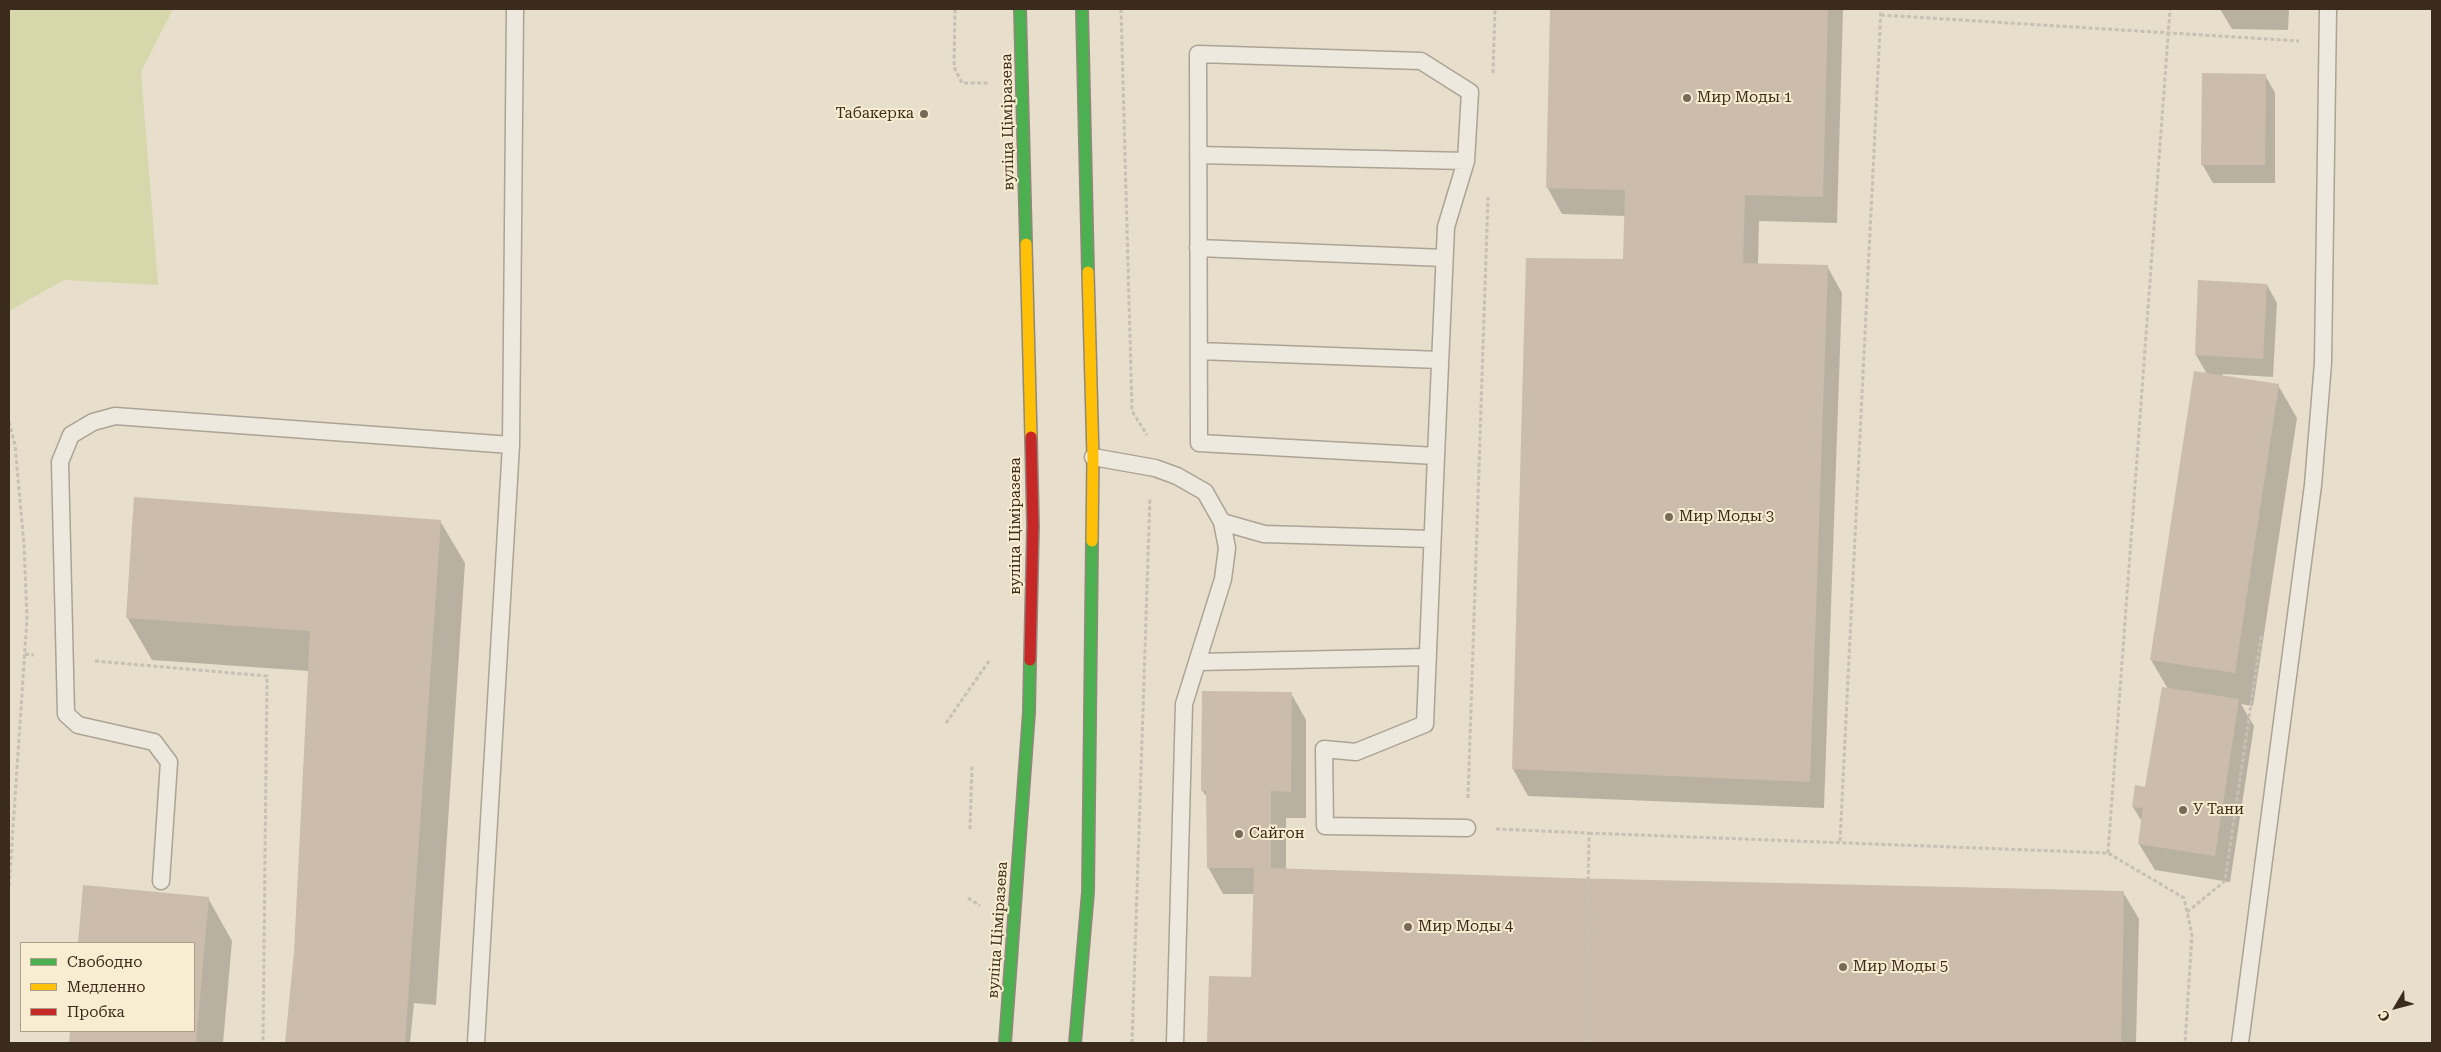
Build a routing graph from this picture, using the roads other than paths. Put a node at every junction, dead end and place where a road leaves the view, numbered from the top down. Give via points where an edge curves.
1 (514, 9) edge
2 (1020, 9) edge
3 (1082, 9) edge
4 (2328, 9) edge
5 (1198, 155) junction
6 (1466, 162) junction
7 (1198, 248) junction
8 (1444, 258) junction
9 (1199, 351) junction
10 (1440, 360) junction
11 (511, 445) junction
12 (1436, 456) junction
13 (1093, 457) junction
14 (1222, 522) junction
15 (1432, 539) junction
16 (1428, 657) junction
17 (1198, 662) junction
18 (1467, 828) road end
19 (161, 881) dead end
20 (476, 1043) edge
21 (1005, 1043) edge
22 (1075, 1043) edge
23 (1175, 1043) edge
24 (2240, 1043) edge

1 - 11 lane
2 - 21 main road, вуліца Ціміразева via 1033,526 1029,712
3 - 13 main road
4 - 24 lane via 2323,363 2313,485
5 - 6 lane
5 - 6 lane via 1198,54 1421,61 1470,92
5 - 7 lane
6 - 8 lane via 1446,227
7 - 8 lane
7 - 9 lane
8 - 10 lane
9 - 10 lane
9 - 12 lane via 1199,443
10 - 12 lane
11 - 19 lane via 115,416 93,422 71,435 60,462 66,714 78,725 154,742 169,762
11 - 20 lane
12 - 15 lane
13 - 14 lane via 1154,468 1177,476 1205,492
13 - 22 main road via 1088,892
14 - 15 lane via 1264,534
14 - 17 lane via 1227,548 1223,579
15 - 16 lane
16 - 17 lane
16 - 18 lane via 1425,724 1356,752 1324,749 1325,826
17 - 23 lane via 1184,704

